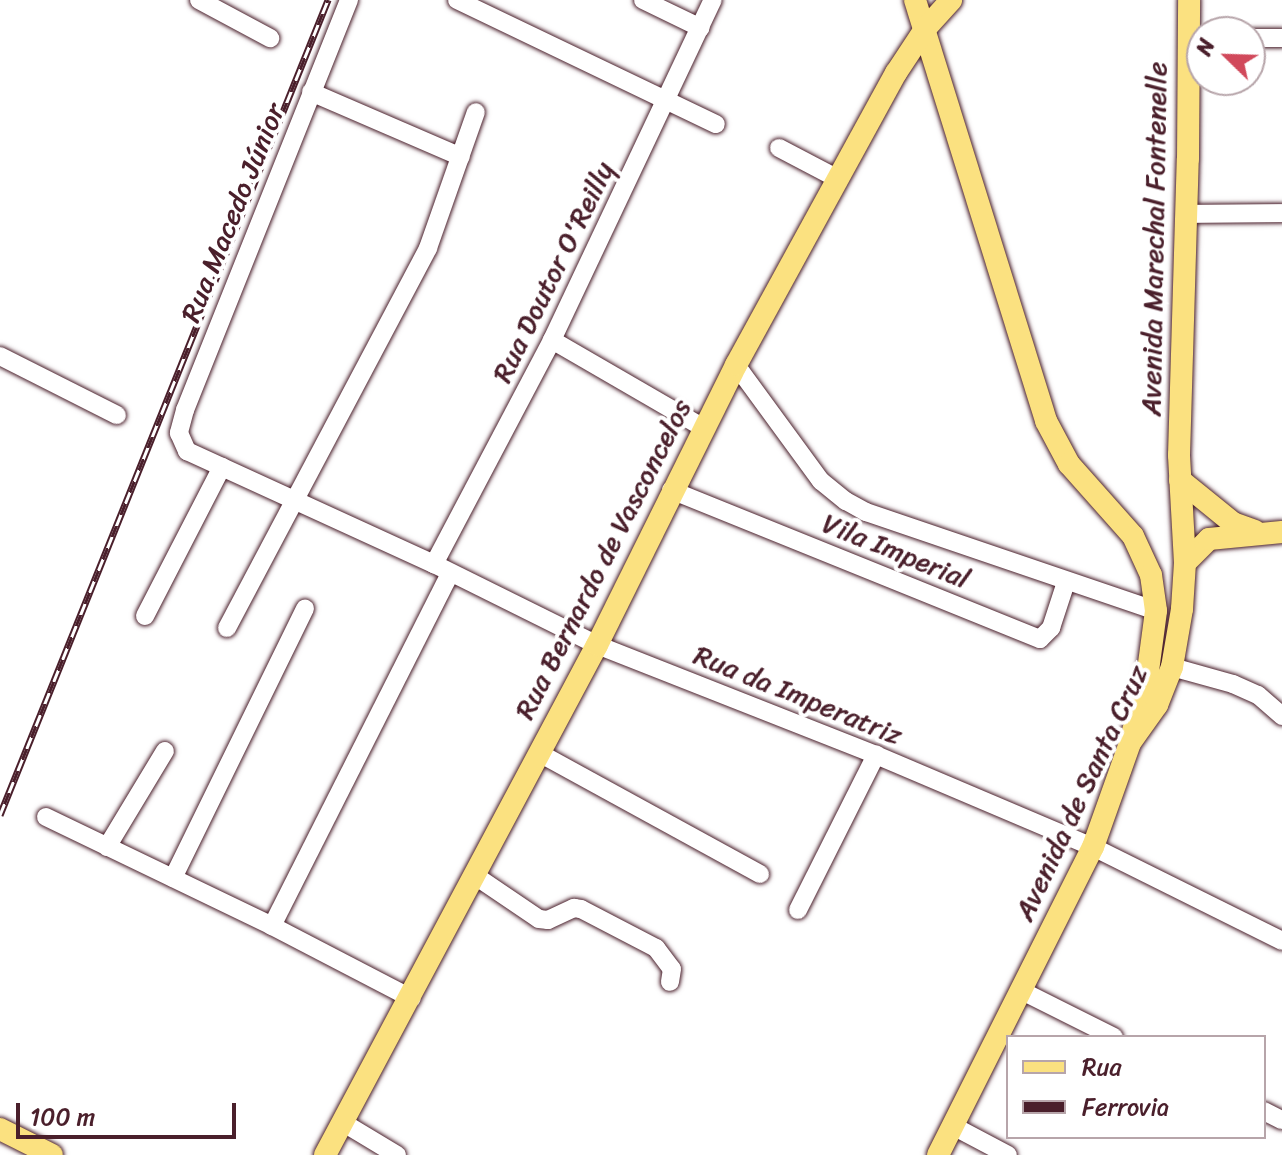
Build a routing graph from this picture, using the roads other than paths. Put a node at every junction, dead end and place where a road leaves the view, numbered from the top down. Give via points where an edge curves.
1 (199, 0) edge
2 (349, 0) edge
3 (457, 0) edge
4 (643, 0) edge
5 (713, 0) edge
6 (915, 0) edge
7 (951, 0) edge
8 (701, 28) junction
9 (925, 29) junction
10 (270, 38) dead end
11 (896, 73) junction
12 (940, 78) junction
13 (311, 92) junction
14 (1192, 96) edge
15 (668, 102) junction
16 (476, 112) dead end
17 (716, 124) dead end
18 (779, 148) dead end
19 (461, 157) junction
20 (838, 179) junction
21 (1282, 213) edge
22 (1187, 214) junction
23 (552, 340) junction
24 (0, 356) edge
25 (736, 365) junction
26 (117, 415) dead end
27 (702, 427) junction
28 (183, 448) joint
29 (222, 467) junction
30 (1180, 480) junction
31 (671, 490) junction
32 (294, 499) junction
33 (1271, 532) edge
34 (442, 568) junction
35 (1185, 569) junction
36 (1066, 582) junction
37 (1156, 601) junction
38 (305, 609) dead end
39 (145, 616) dead end
40 (227, 628) dead end
41 (597, 645) junction
42 (1172, 667) junction
43 (1282, 716) edge
44 (1130, 743) junction
45 (165, 751) dead end
46 (539, 753) junction
47 (876, 755) junction
48 (46, 817) dead end
49 (107, 847) junction
50 (1093, 847) junction
51 (760, 874) dead end
52 (474, 875) junction
53 (173, 878) junction
54 (798, 910) dead end
55 (272, 926) junction
56 (1282, 941) edge
57 (670, 982) dead end
58 (1020, 990) junction
59 (411, 998) junction
60 (1110, 1035) edge
61 (342, 1122) junction
62 (953, 1126) junction
63 (0, 1129) edge
64 (52, 1155) edge
65 (325, 1155) edge
66 (397, 1155) edge
67 (938, 1155) edge
68 (1008, 1155) edge

1 - 10 street
2 - 13 street, Rua Macedo Júnior
3 - 15 street
4 - 8 street
5 - 8 street, Rua Doutor O'Reilly
6 - 9 main road
7 - 9 main road, Rua Bernardo de Vasconcelos
8 - 15 street, Rua Doutor O'Reilly
9 - 11 main road, Rua Bernardo de Vasconcelos
9 - 12 main road
11 - 12 main road via 918,67
11 - 20 main road, Rua Bernardo de Vasconcelos
12 - 37 main road via 1046,421 1069,464 1133,536
13 - 19 street
13 - 28 street, Rua Macedo Júnior via 185,410 179,433
14 - 22 main road, Avenida Marechal Fontenelle
15 - 17 street
15 - 23 street, Rua Doutor O'Reilly
16 - 19 street
18 - 20 street
19 - 32 street via 428,248
20 - 25 main road, Rua Bernardo de Vasconcelos
21 - 22 street
22 - 30 main road, Avenida Marechal Fontenelle
23 - 27 street
23 - 34 street, Rua Doutor O'Reilly
24 - 26 street
25 - 27 main road, Rua Bernardo de Vasconcelos
25 - 36 street via 821,481 846,501
27 - 31 main road, Rua Bernardo de Vasconcelos
28 - 29 street, Rua da Imperatriz
29 - 32 street, Rua da Imperatriz
29 - 39 street
30 - 33 main road via 1233,523
30 - 35 main road, Avenida de Santa Cruz
31 - 36 street, Vila Imperial via 1040,639 1051,628
31 - 41 main road, Rua Bernardo de Vasconcelos
32 - 34 street, Rua da Imperatriz
32 - 40 street
33 - 35 main road via 1209,539
34 - 41 street, Rua da Imperatriz
34 - 55 street, Rua Doutor O'Reilly
35 - 42 main road, Avenida de Santa Cruz
36 - 37 street
37 - 44 main road via 1148,671
38 - 53 street
41 - 46 main road, Rua Bernardo de Vasconcelos
41 - 47 street, Rua da Imperatriz
42 - 43 street via 1258,695
42 - 44 main road, Avenida de Santa Cruz via 1157,705
44 - 50 main road, Avenida de Santa Cruz
45 - 49 street
46 - 51 street
46 - 52 main road, Rua Bernardo de Vasconcelos
47 - 50 street, Rua da Imperatriz
47 - 54 street
48 - 49 street
49 - 53 street
50 - 56 street, Rua da Imperatriz
50 - 58 main road, Avenida de Santa Cruz
52 - 57 street via 539,919 581,909 656,948 672,969
52 - 59 main road, Rua Bernardo de Vasconcelos
53 - 55 street
55 - 59 street
58 - 60 street
58 - 62 main road, Avenida de Santa Cruz
59 - 61 main road, Rua Bernardo de Vasconcelos
61 - 65 main road, Rua Bernardo de Vasconcelos
61 - 66 street
62 - 67 main road, Avenida de Santa Cruz
62 - 68 street
63 - 64 main road

